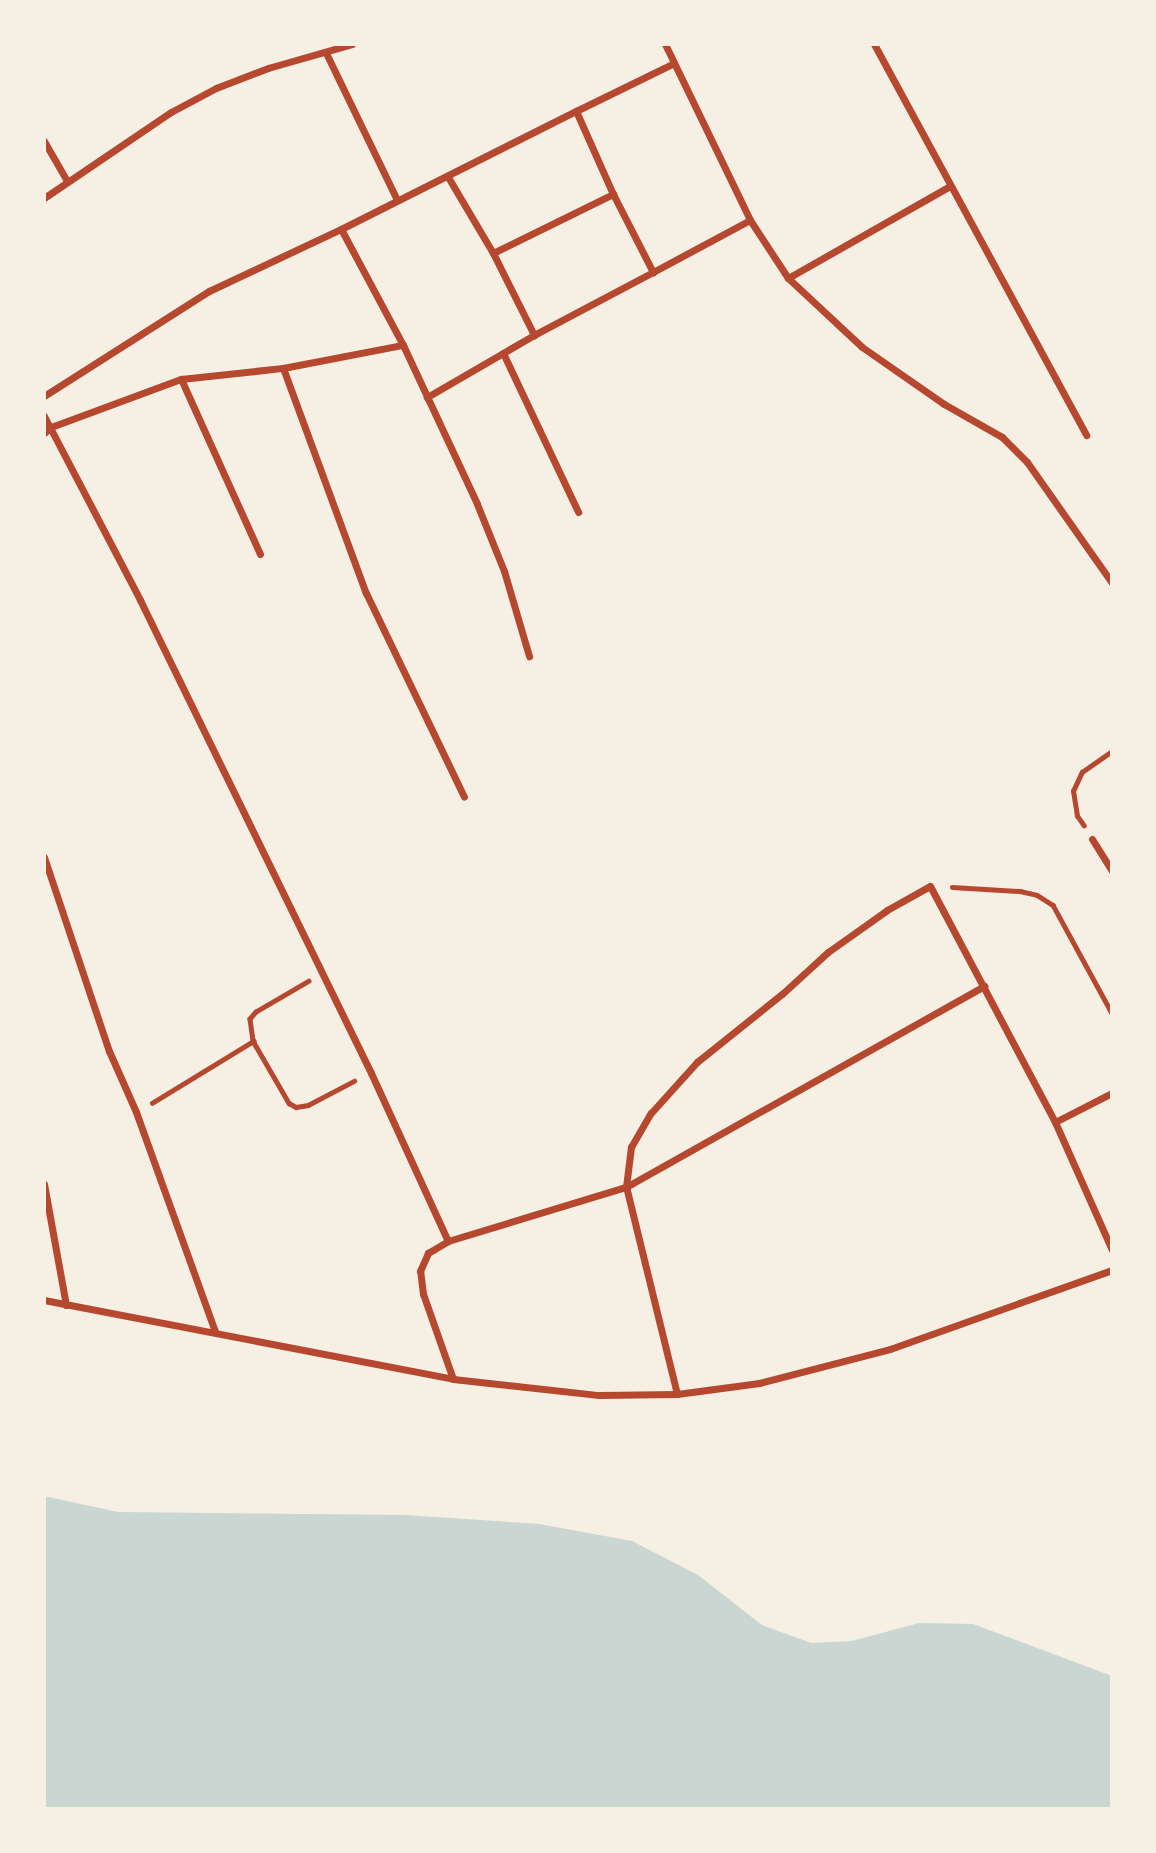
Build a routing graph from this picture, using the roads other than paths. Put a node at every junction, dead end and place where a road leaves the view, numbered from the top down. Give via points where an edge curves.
1 (352, 44) edge
2 (665, 44) edge
3 (874, 44) edge
4 (326, 53) junction
5 (674, 64) junction
6 (576, 111) junction
7 (44, 141) edge
8 (448, 177) junction
9 (68, 181) junction
10 (950, 186) junction
11 (613, 194) junction
12 (44, 198) edge
13 (397, 200) junction
14 (750, 220) junction
15 (341, 229) junction
16 (493, 253) junction
17 (653, 272) junction
18 (788, 278) junction
19 (534, 335) junction
20 (403, 345) junction
21 (503, 353) junction
22 (283, 368) junction
23 (181, 379) junction
24 (44, 396) edge
25 (427, 397) junction
26 (44, 416) edge
27 (51, 427) junction
28 (44, 433) edge
29 (1086, 435) dead end
30 (578, 512) dead end
31 (260, 554) dead end
32 (1112, 583) edge
33 (529, 656) dead end
34 (464, 797) dead end
35 (1092, 839) road end
36 (44, 857) edge
37 (1112, 871) edge
38 (984, 986) junction
39 (1112, 1093) edge
40 (1055, 1122) junction
41 (44, 1184) edge
42 (626, 1187) junction
43 (448, 1241) junction
44 (1112, 1250) edge
45 (1112, 1270) edge
46 (44, 1300) edge
47 (66, 1305) junction
48 (215, 1332) junction
49 (453, 1379) junction
50 (677, 1394) junction

1 - 4 street
2 - 5 street
3 - 10 street
4 - 9 street via 216,88 171,112
4 - 13 street
5 - 6 street
5 - 14 street
6 - 8 street
6 - 11 street
7 - 9 street
8 - 13 street
8 - 16 street
9 - 12 street
10 - 18 street
10 - 29 street
11 - 16 street
11 - 17 street
13 - 15 street
14 - 17 street
14 - 18 street
15 - 20 street
15 - 24 street via 209,291
16 - 19 street
17 - 19 street
18 - 32 street via 862,347 944,404 1002,437 1027,462
19 - 21 street
20 - 22 street
20 - 25 street
21 - 25 street
21 - 30 street
22 - 23 street
22 - 34 street via 366,593
23 - 27 street
23 - 31 street
25 - 33 street via 504,571
26 - 27 street
27 - 28 street
27 - 43 street via 371,1073
35 - 37 street
36 - 48 street via 109,1051 136,1112
38 - 40 street
38 - 42 street
38 - 42 street via 930,886 887,910 828,952 696,1062 650,1113 631,1147
39 - 40 street
40 - 44 street
41 - 47 street
42 - 43 street
42 - 50 street
43 - 49 street via 428,1253 420,1271 422,1294
45 - 50 street via 890,1349 759,1383
46 - 47 street
47 - 48 street
48 - 49 street
49 - 50 street via 599,1395

